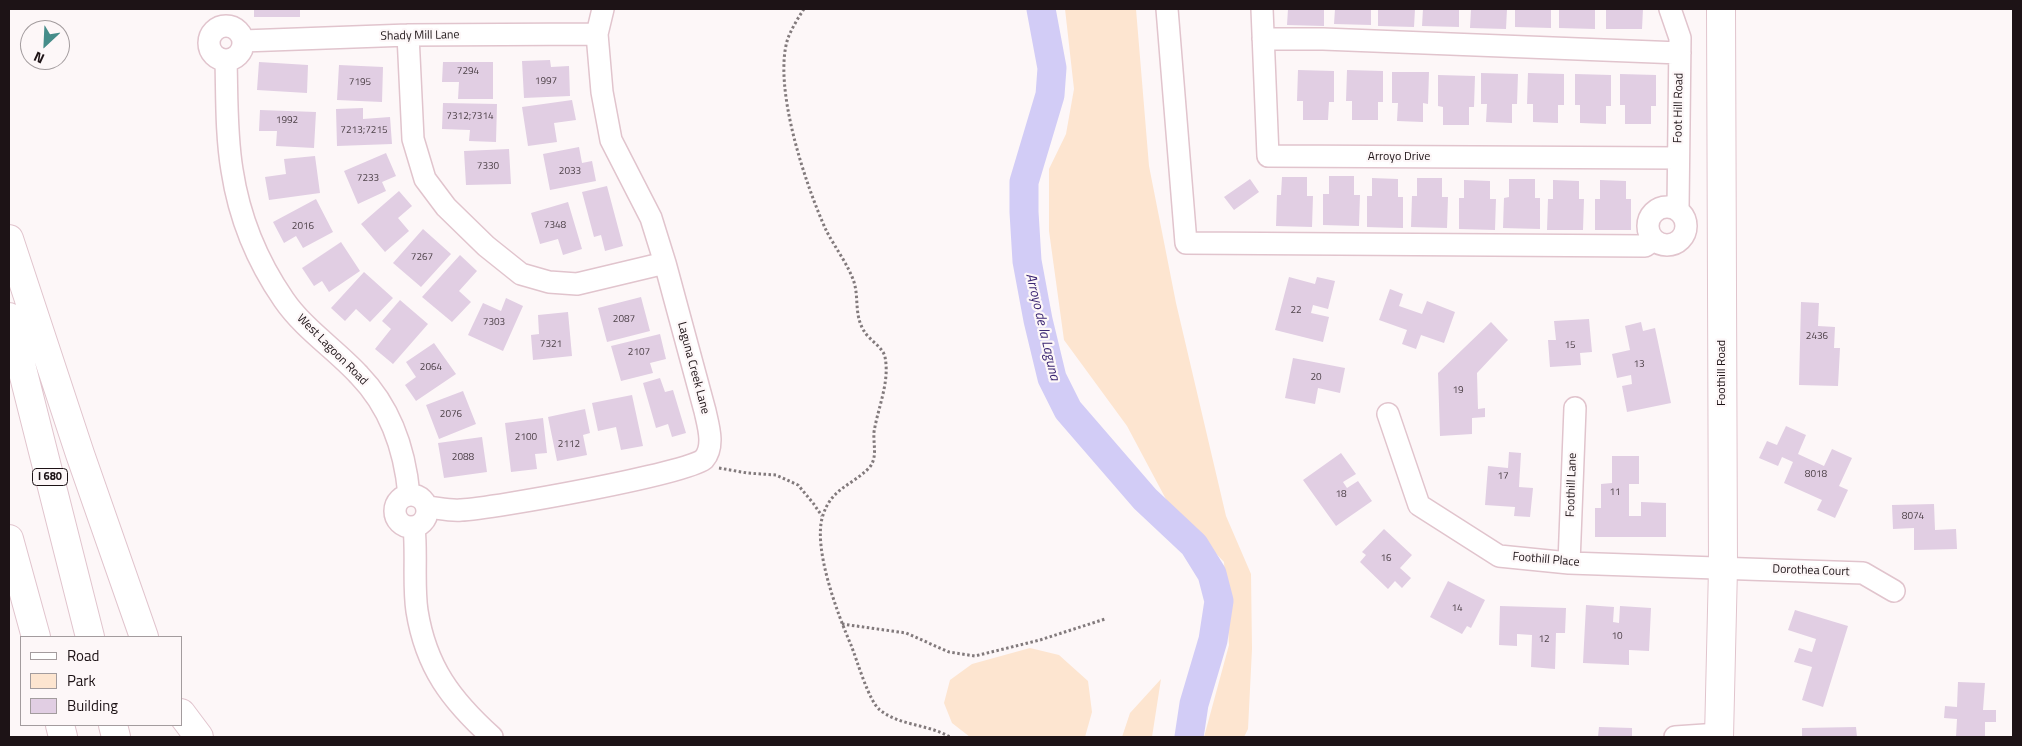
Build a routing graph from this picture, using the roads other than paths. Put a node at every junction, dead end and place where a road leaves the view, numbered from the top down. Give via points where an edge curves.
1 (603, 9) edge
2 (1166, 9) edge
3 (1262, 9) edge
4 (1670, 9) edge
5 (1721, 9) edge
6 (225, 17) edge
7 (597, 34) junction
8 (408, 35) junction
9 (1263, 39) junction
10 (243, 42) junction
11 (1680, 53) junction
12 (226, 60) junction
13 (1678, 158) junction
14 (9, 239) edge
15 (665, 263) junction
16 (9, 317) edge
17 (1575, 408) dead end
18 (1388, 414) dead end
19 (409, 495) junction
20 (427, 507) junction
21 (414, 527) junction
22 (9, 539) edge
23 (1568, 563) junction
24 (1723, 568) junction
25 (1894, 591) dead end
26 (36, 636) edge
27 (90, 636) edge
28 (144, 636) edge
29 (182, 713) edge
30 (1719, 735) edge
31 (199, 737) edge
32 (492, 737) edge
33 (1675, 737) edge

1 - 7 street, Laguna Creek Lane
2 - 13 street, Foot Hill Road via 1186,243 1646,246 1654,240 1659,245 1670,246 1686,235 1687,219 1678,209
3 - 9 street, Arroyo Drive
4 - 11 street, Foot Hill Road via 1680,38
5 - 24 main road, Foothill Road
6 - 10 street
6 - 12 street via 209,42 214,55
7 - 8 street, Shady Mill Lane
7 - 15 street, Laguna Creek Lane via 602,92 611,140 651,218
8 - 10 street, Shady Mill Lane
8 - 15 street via 413,140 426,179 446,207 486,246 521,274 549,282 577,284
9 - 11 street
9 - 13 street, Arroyo Drive via 1268,156
10 - 12 street via 241,52
11 - 13 street, Foot Hill Road
12 - 19 street, West Lagoon Road via 232,170 249,236 284,301 306,326 360,375 383,406 398,437
14 - 28 main road
15 - 20 street, Laguna Creek Lane via 710,434 704,459 672,471 532,499 461,510
16 - 27 main road, I 680
17 - 23 street, Foothill Lane
18 - 23 street, Foothill Place via 1419,505 1500,556
19 - 20 street via 420,497
19 - 21 street via 402,498 395,510 402,524
20 - 21 street via 424,521
21 - 32 street via 417,610 426,647 441,682
22 - 26 main road
23 - 24 street, Foothill Place
24 - 25 street, Dorothea Court via 1863,573
24 - 30 main road, Foothill Road
29 - 31 main road
30 - 33 street

